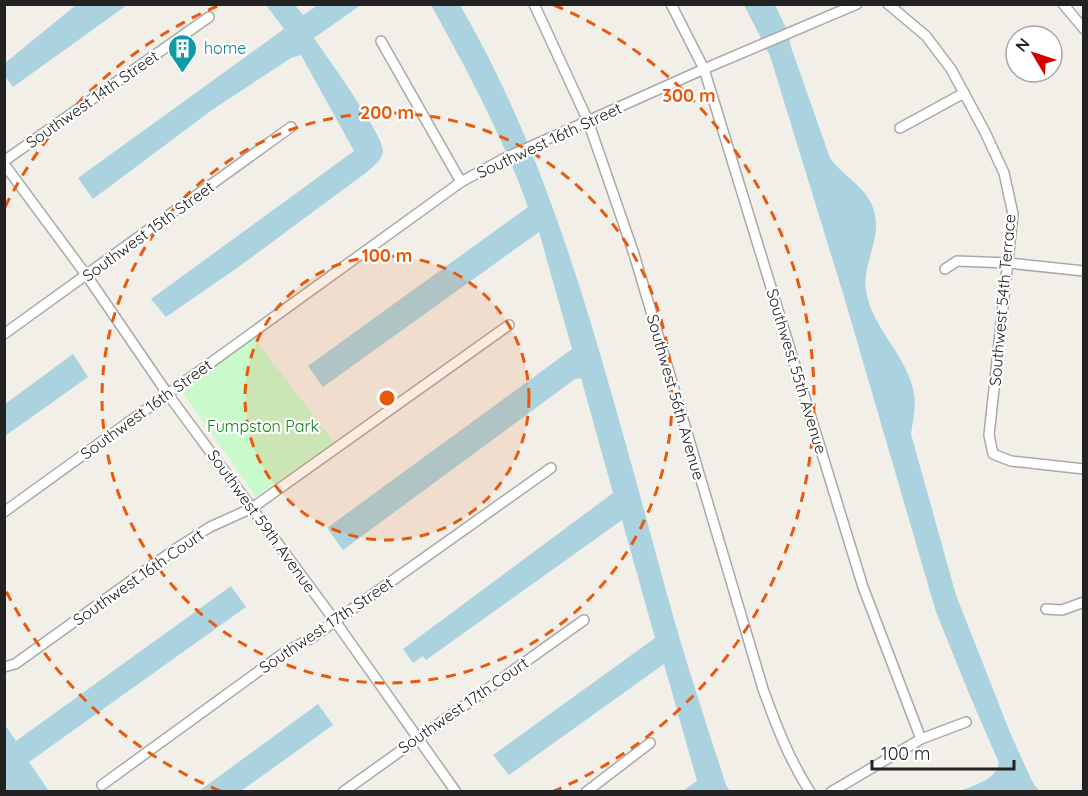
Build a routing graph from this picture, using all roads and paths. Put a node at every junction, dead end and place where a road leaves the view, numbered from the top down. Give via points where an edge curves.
1 (534, 4) edge
2 (670, 4) edge
3 (856, 4) edge
4 (888, 4) edge
5 (1063, 4) edge
6 (209, 17) dead end
7 (1083, 29) edge
8 (381, 41) dead end
9 (704, 69) junction
10 (964, 93) junction
11 (588, 122) junction
12 (291, 127) dead end
13 (900, 128) dead end
14 (4, 162) edge
15 (461, 182) junction
16 (1008, 263) junction
17 (945, 269) dead end
18 (1083, 271) edge
19 (87, 276) junction
20 (509, 325) dead end
21 (4, 334) edge
22 (167, 393) junction
23 (551, 468) dead end
24 (1083, 469) edge
25 (252, 508) junction
26 (4, 512) edge
27 (1083, 602) edge
28 (1046, 609) dead end
29 (584, 620) dead end
30 (335, 621) junction
31 (4, 667) edge
32 (966, 722) dead end
33 (418, 737) junction
34 (921, 739) junction
35 (650, 743) dead end
36 (102, 785) dead end
37 (344, 792) edge
38 (456, 792) edge
39 (586, 792) edge
40 (810, 792) edge
41 (831, 792) edge

1 - 11 street, Southwest 56th Avenue
2 - 9 street, Southwest 55th Avenue
3 - 9 street, Southwest 16th Street
4 - 10 street, Southwest 54th Terrace via 926,36
5 - 7 street
6 - 14 street, Southwest 14th Street
8 - 15 street
9 - 11 street, Southwest 16th Street
9 - 34 street, Southwest 55th Avenue via 863,588
10 - 13 street
10 - 16 street, Southwest 54th Terrace via 1004,173 1013,214
11 - 15 street, Southwest 16th Street
11 - 40 street, Southwest 56th Avenue via 634,254 763,689 779,735
12 - 19 street, Southwest 15th Street
14 - 19 street, Southwest 59th Avenue
15 - 22 street, Southwest 16th Street
16 - 17 street via 957,261
16 - 18 street
16 - 24 street, Southwest 54th Terrace via 989,435 993,454 1011,461
19 - 21 street, Southwest 15th Street
19 - 22 street, Southwest 59th Avenue
20 - 25 street, Southwest 16th Court
22 - 25 street, Southwest 59th Avenue
22 - 26 street, Southwest 16th Street
23 - 30 street, Southwest 17th Street
25 - 30 street, Southwest 59th Avenue
25 - 31 street, Southwest 16th Court via 177,548 15,664
27 - 28 street via 1062,610
29 - 33 street, Southwest 17th Court
30 - 33 street, Southwest 59th Avenue
30 - 36 street, Southwest 17th Street via 285,652
32 - 34 street
33 - 37 street, Southwest 17th Court
33 - 38 street, Southwest 59th Avenue
34 - 41 street
35 - 39 street

